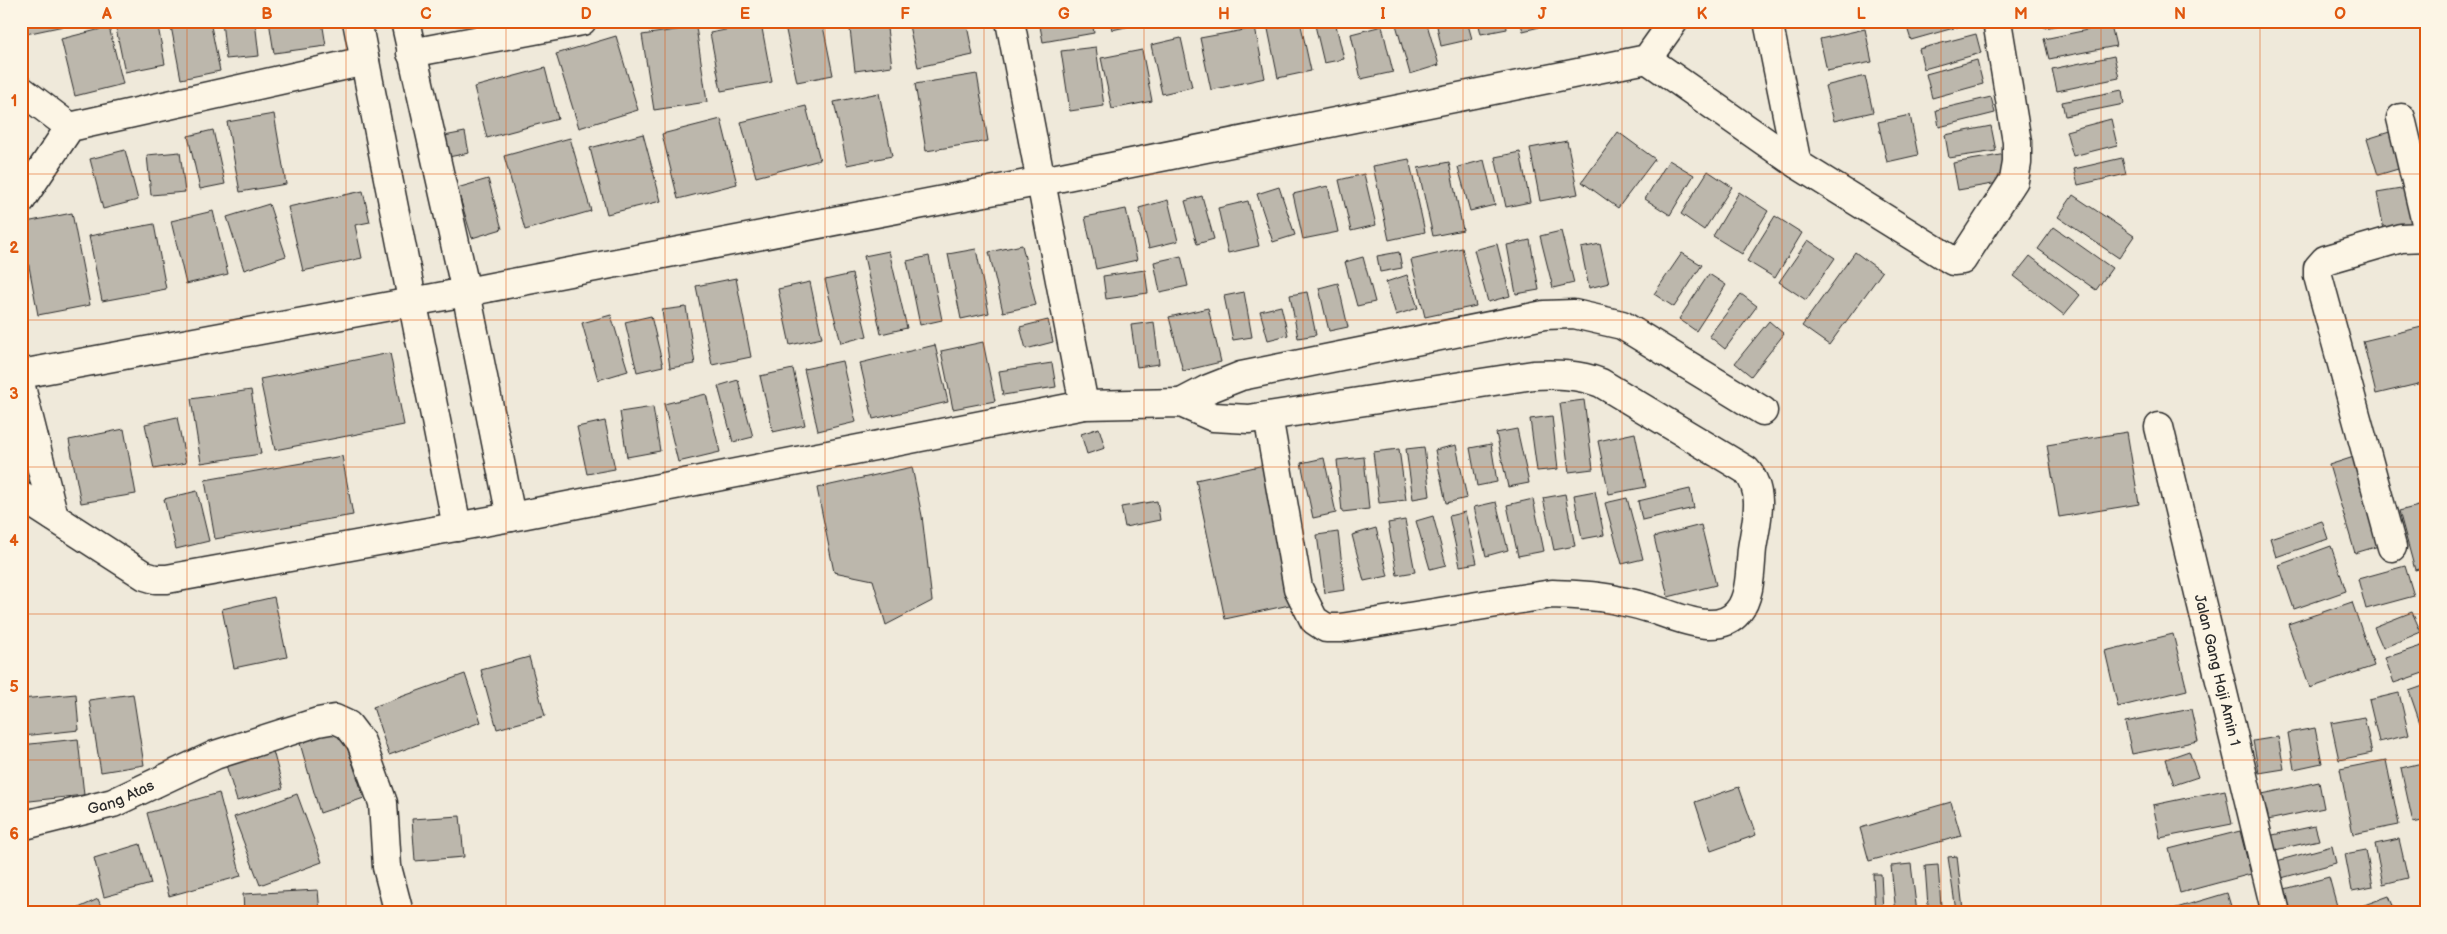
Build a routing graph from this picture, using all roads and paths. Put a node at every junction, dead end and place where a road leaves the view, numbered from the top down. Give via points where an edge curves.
1 (357, 21) edge
2 (405, 21) edge
3 (582, 21) edge
4 (1010, 21) edge
5 (1674, 21) edge
6 (1768, 21) edge
7 (1998, 21) edge
8 (411, 53) junction
9 (1647, 59) junction
10 (365, 61) junction
11 (21, 90) edge
12 (2401, 118) dead end
13 (70, 127) junction
14 (1797, 164) junction
15 (1042, 181) junction
16 (21, 200) edge
17 (2426, 223) edge
18 (2426, 237) edge
19 (466, 292) junction
20 (413, 302) junction
21 (21, 374) edge
22 (21, 387) edge
23 (1182, 403) junction
24 (1084, 405) junction
25 (1763, 411) dead end
26 (1268, 416) junction
27 (2159, 427) dead end
28 (21, 496) edge
29 (54, 517) junction
30 (511, 518) junction
31 (457, 527) junction
32 (2392, 547) dead end
33 (21, 826) edge
34 (399, 913) edge
35 (2276, 913) edge

1 - 10 street
2 - 8 street
3 - 8 street
4 - 15 street
5 - 9 street
6 - 14 street
7 - 14 street via 2017,142 2017,164 2014,180 1962,260 1952,261
8 - 19 street
9 - 14 street
9 - 15 street
10 - 13 street
10 - 20 street
11 - 13 street
12 - 17 street
13 - 16 street
15 - 19 street
15 - 24 street
18 - 32 street via 2401,238 2325,260 2318,268
19 - 20 street
19 - 30 street
20 - 21 street
20 - 31 street
22 - 29 street
23 - 24 street
23 - 25 street via 1241,376 1544,315 1574,314 1622,325
23 - 26 street via 1213,417 1249,419
24 - 30 street
26 - 26 street via 1298,588 1314,620 1326,628 1552,594 1612,599 1678,618 1712,623 1729,620 1746,598 1758,510 1756,484 1752,476 1601,383 1560,374 1533,375
27 - 35 street, Jalan Gang Haji Amin 1
28 - 29 street
29 - 31 street via 145,576 155,579
30 - 31 street
33 - 34 street, Gang Atas via 114,802 215,755 335,719 348,725 361,742 383,803 387,867

